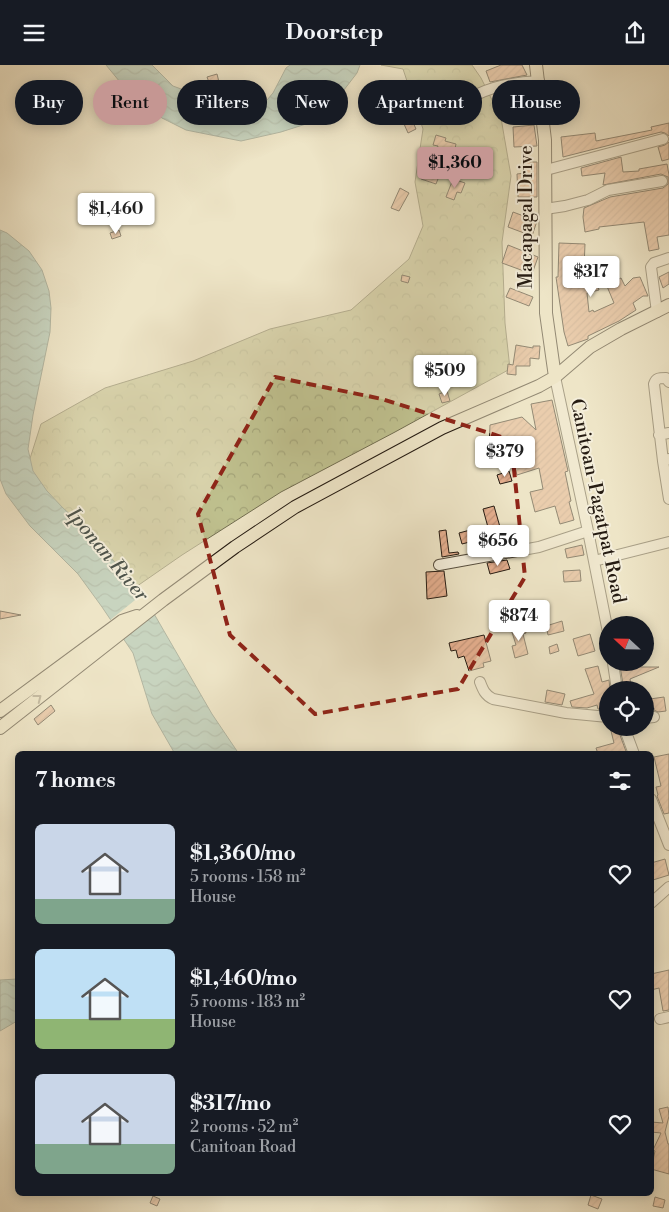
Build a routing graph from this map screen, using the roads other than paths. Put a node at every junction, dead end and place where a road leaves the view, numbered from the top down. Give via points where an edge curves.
1 (536, 65) edge
2 (539, 80) edge
3 (543, 125) edge
4 (663, 139) dead end
5 (546, 170) junction
6 (662, 181) dead end
7 (546, 209) junction
8 (669, 258) edge
9 (669, 305) edge
10 (656, 311) junction
11 (554, 373) junction
12 (669, 382) edge
13 (664, 434) edge
14 (666, 460) edge
15 (669, 496) edge
16 (588, 531) junction
17 (669, 542) edge
18 (594, 561) junction
19 (439, 565) dead end
20 (148, 612) junction
21 (605, 616) edge
22 (111, 635) junction
23 (480, 682) dead end
24 (0, 711) edge
25 (599, 716) edge
26 (0, 728) edge
27 (627, 736) edge
28 (633, 751) edge
29 (654, 806) edge
30 (669, 843) edge
31 (669, 887) edge
32 (654, 900) edge

1 - 2 main road, Macapagal Drive
3 - 5 main road, Macapagal Drive
4 - 5 street
5 - 7 main road, Macapagal Drive
6 - 7 street via 608,190 588,200
7 - 11 main road, Macapagal Drive via 546,313
8 - 10 street via 651,267
9 - 10 main road
10 - 11 main road via 590,347
11 - 16 street, Canitoan-Pagatpat Road
11 - 20 main road via 539,386 442,428 295,507
12 - 13 street via 660,377 654,384
13 - 14 street
14 - 15 street
16 - 18 street, Canitoan-Pagatpat Road
16 - 19 street via 539,547
17 - 18 street
18 - 21 street, Canitoan-Pagatpat Road
20 - 22 main road
20 - 22 main road via 122,621
22 - 24 main road
26 -> 22 main road
23 - 25 street via 483,691 493,699
27 - 28 street
29 - 30 street
31 - 32 street

